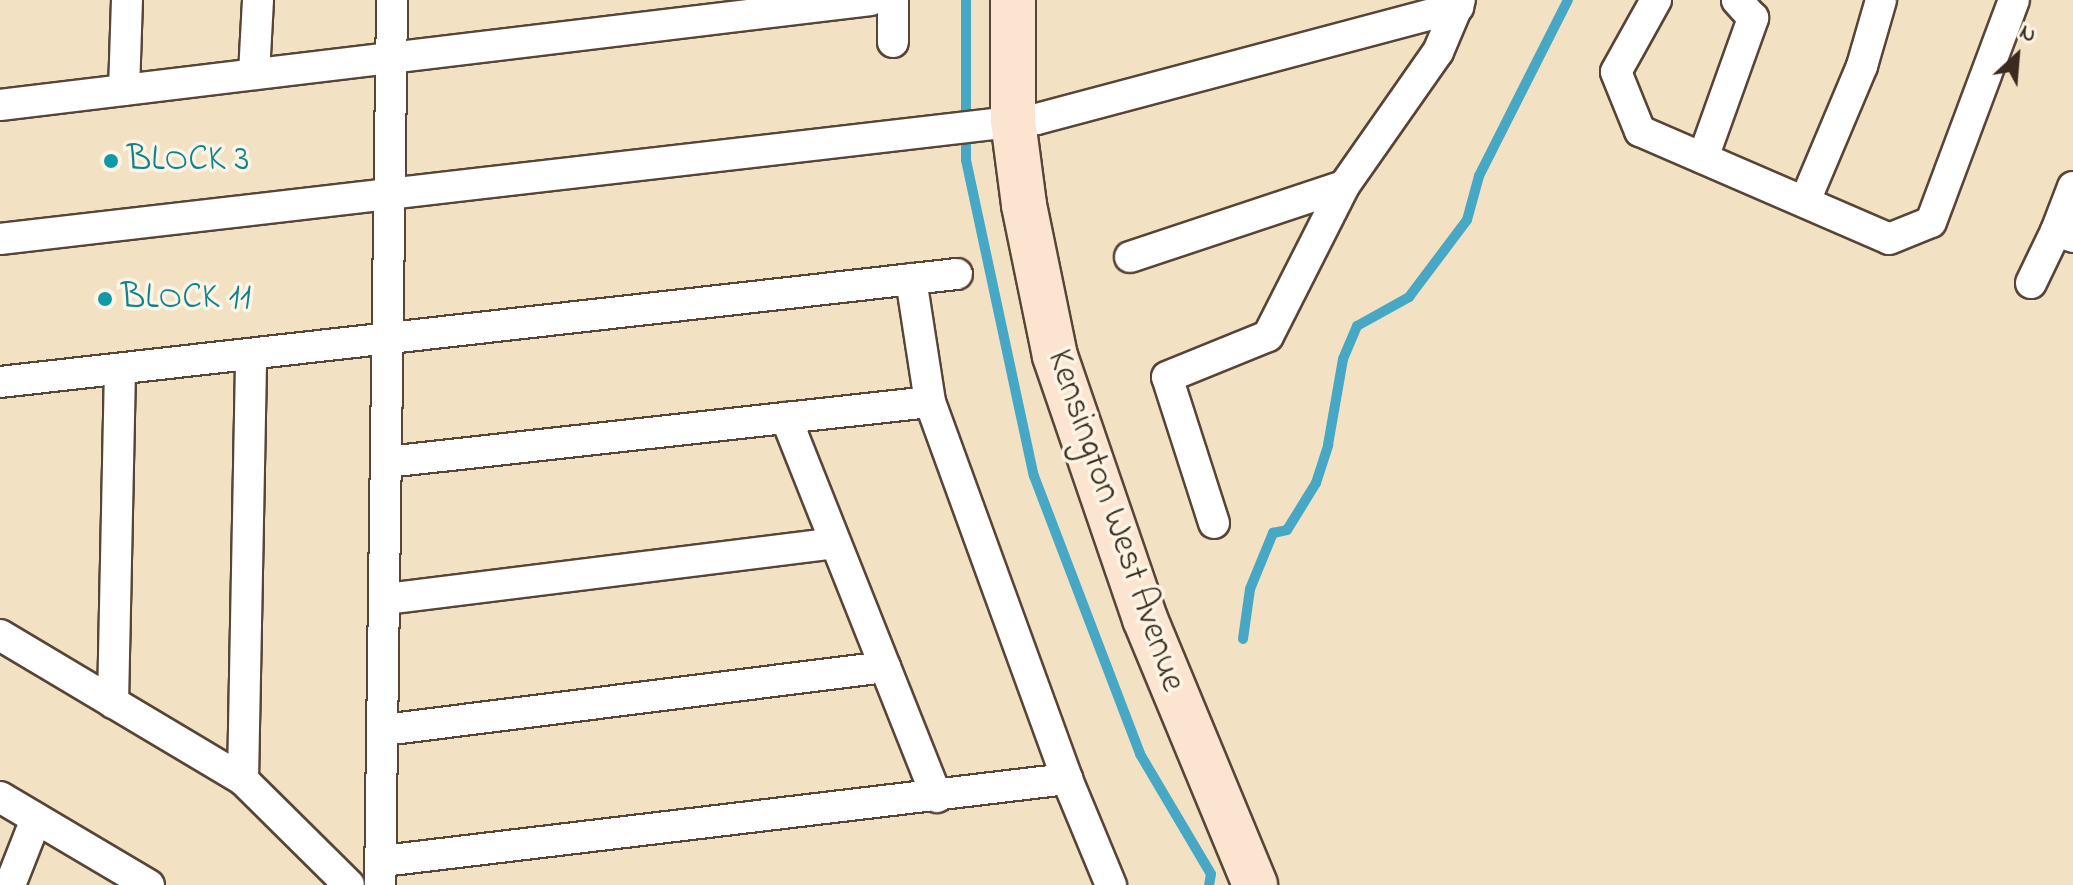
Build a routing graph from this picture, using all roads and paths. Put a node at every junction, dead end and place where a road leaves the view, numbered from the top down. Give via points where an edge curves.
1 (127, 0) edge
2 (258, 0) edge
3 (392, 0) edge
4 (871, 0) edge
5 (893, 0) edge
6 (1013, 0) edge
7 (1656, 0) edge
8 (1737, 0) edge
9 (1881, 0) edge
10 (2014, 0) edge
11 (1459, 3) edge
12 (893, 42) dead end
13 (391, 55) junction
14 (254, 74) junction
15 (124, 90) junction
16 (0, 105) edge
17 (1013, 121) junction
18 (1703, 158) junction
19 (1344, 186) junction
20 (2073, 187) edge
21 (390, 193) junction
22 (1805, 201) junction
23 (2064, 234) edge
24 (0, 239) edge
25 (1130, 257) dead end
26 (957, 274) dead end
27 (911, 279) junction
28 (2031, 283) dead end
29 (388, 338) junction
30 (251, 354) junction
31 (120, 369) junction
32 (0, 382) edge
33 (930, 402) junction
34 (786, 418) junction
35 (387, 462) junction
36 (1214, 523) dead end
37 (835, 543) junction
38 (386, 599) junction
39 (0, 635) edge
40 (885, 667) junction
41 (113, 703) junction
42 (384, 730) junction
43 (1067, 779) junction
44 (243, 780) junction
45 (0, 797) edge
46 (937, 797) junction
47 (36, 819) junction
48 (381, 873) edge
49 (142, 883) edge
50 (10, 885) edge
51 (349, 885) edge
52 (1111, 885) edge
53 (1255, 885) edge

1 - 15 street
2 - 14 street
3 - 13 street
4 - 13 street
5 - 12 street
6 - 17 street, Kensington West Avenue
7 - 18 street via 1616,72 1640,131
8 - 18 street via 1753,18
9 - 22 street via 1862,66
10 - 22 street via 1931,222 1889,239
11 - 17 street via 1070,113
11 - 19 street via 1438,52
13 - 14 street
13 - 21 street
14 - 15 street
15 - 16 street
17 - 21 street
17 - 53 street, Kensington West Avenue via 1040,287 1080,440 1201,763
18 - 22 street
19 - 25 street
19 - 36 street via 1268,336 1167,377
20 - 23 street
21 - 24 street
21 - 29 street
23 - 28 street
26 - 27 street
27 - 29 street
27 - 33 street
29 - 30 street
29 - 35 street
30 - 31 street
30 - 44 street
31 - 32 street
31 - 41 street
33 - 34 street
33 - 43 street
34 - 35 street
34 - 37 street
35 - 38 street
37 - 38 street
37 - 40 street
38 - 42 street
39 - 41 street
40 - 42 street
40 - 46 street
41 - 44 street
42 - 48 street
43 - 46 street
43 - 52 street
44 - 51 street
45 - 47 street
46 - 48 street
47 - 49 street
47 - 50 street

